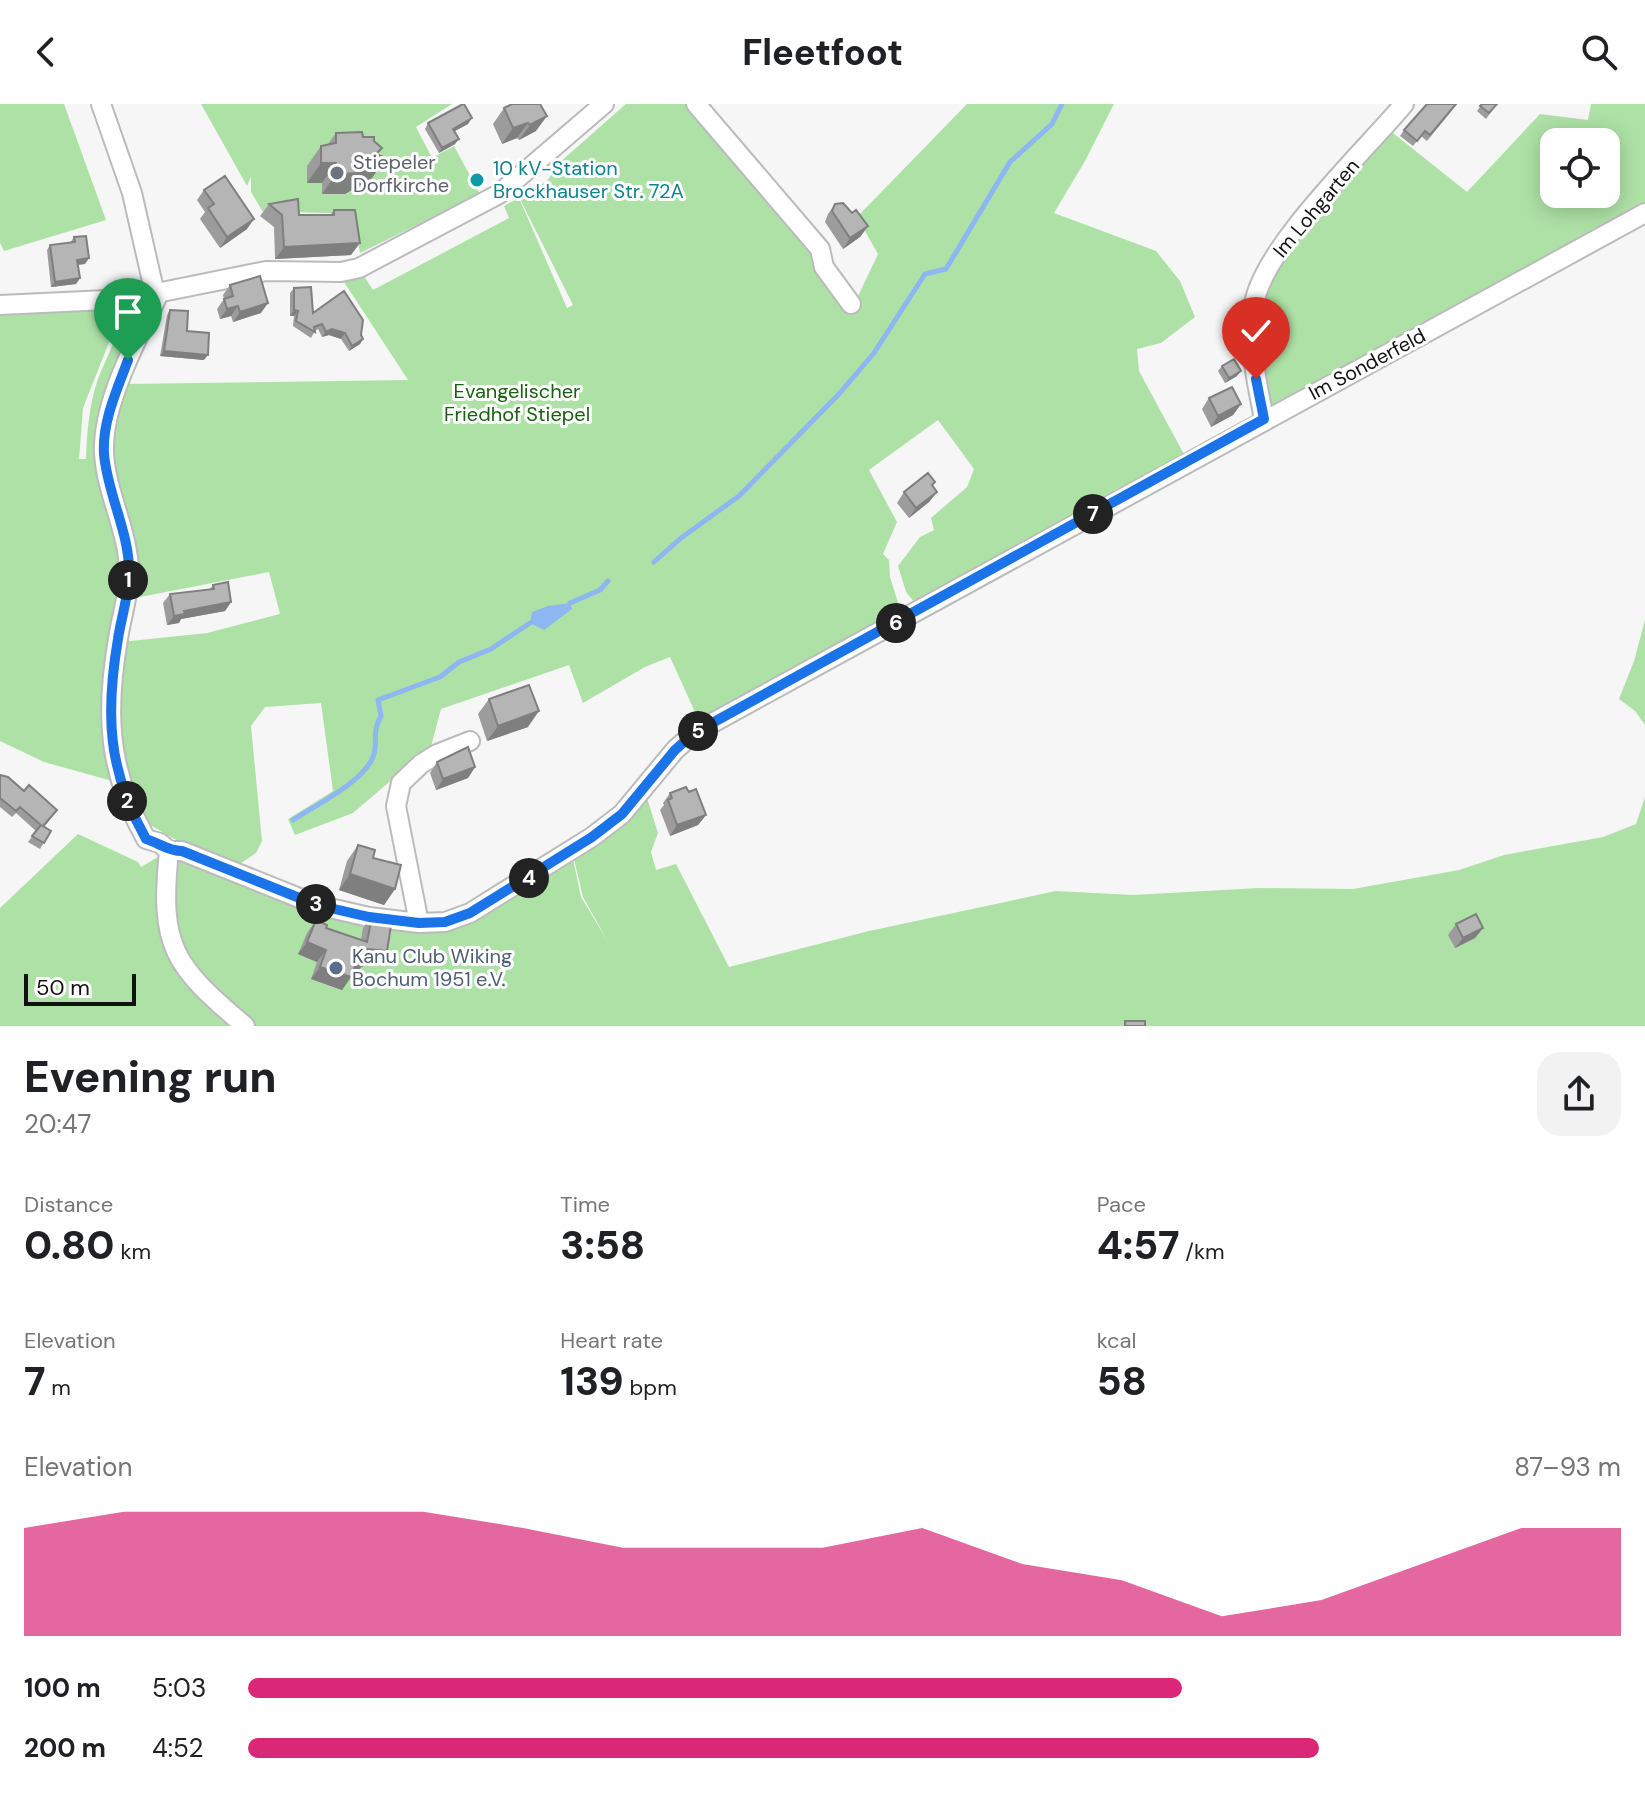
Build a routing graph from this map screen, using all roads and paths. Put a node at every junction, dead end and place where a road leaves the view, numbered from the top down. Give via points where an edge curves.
1 (101, 104) edge
2 (604, 104) edge
3 (696, 104) edge
4 (1404, 104) edge
5 (1645, 213) edge
6 (157, 293) junction
7 (851, 304) dead end
8 (0, 305) edge
9 (1264, 419) junction
10 (470, 741) dead end
11 (169, 851) junction
12 (419, 923) junction
13 (245, 1026) edge

1 - 6 street via 132,193
2 - 6 street via 499,194 359,268 266,271
3 - 7 street via 820,249 824,267
4 - 9 street, Im Lohgarten via 1265,270 1254,302 1252,334
5 - 9 street, Im Sonderfeld
6 - 8 street
6 - 11 street via 112,406 104,455 129,573 110,686 116,770 146,839
9 - 12 street, Im Sonderfeld via 694,733 622,814 592,837 470,913 445,922
10 - 12 street via 437,754 401,783 396,806
11 - 12 street, Im Sonderfeld via 182,851 317,905
11 - 13 street via 168,934 191,976

